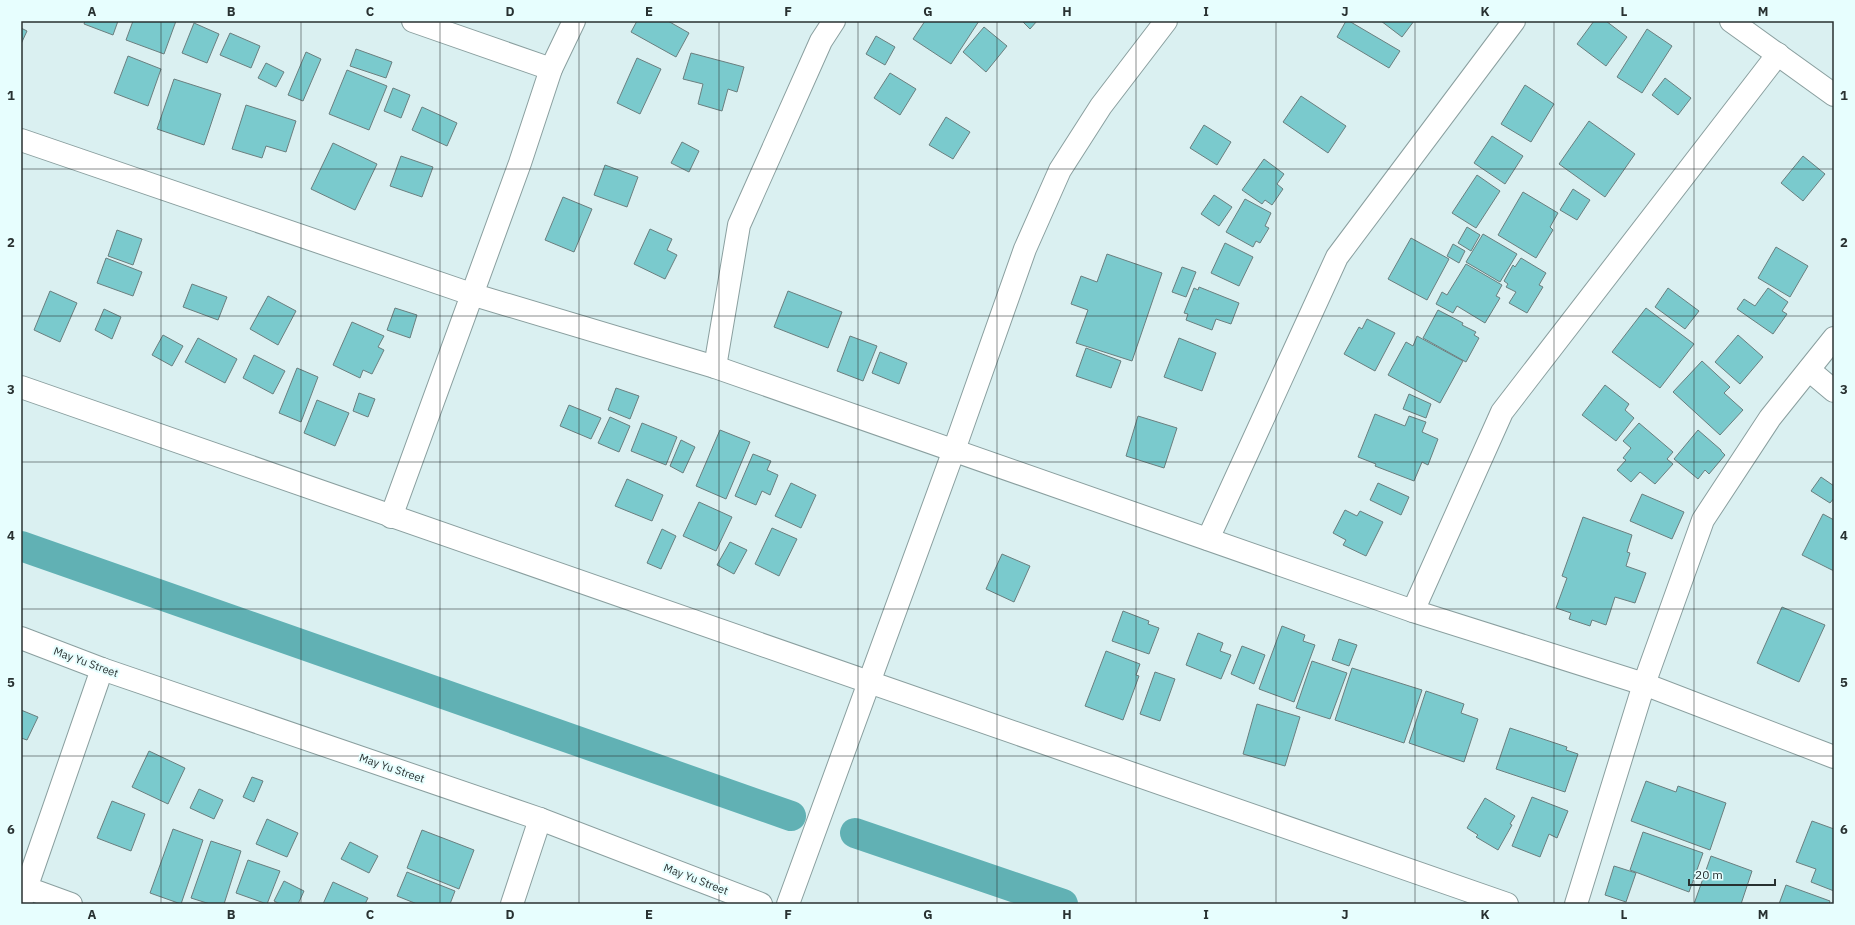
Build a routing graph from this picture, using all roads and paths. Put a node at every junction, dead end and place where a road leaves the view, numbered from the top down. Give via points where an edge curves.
1 (413, 21) edge
2 (574, 21) edge
3 (834, 21) edge
4 (1166, 21) edge
5 (1514, 21) edge
6 (1731, 21) edge
7 (1778, 54) junction
8 (551, 70) junction
9 (1834, 95) edge
10 (21, 140) edge
11 (471, 294) junction
12 (1834, 338) edge
13 (715, 367) junction
14 (1809, 370) junction
15 (21, 387) edge
16 (1834, 391) edge
17 (954, 450) junction
18 (391, 517) junction
19 (1208, 539) junction
20 (1413, 611) junction
21 (21, 638) edge
22 (102, 669) junction
23 (869, 681) junction
24 (1644, 684) junction
25 (1834, 757) edge
26 (540, 819) junction
27 (24, 895) edge
28 (71, 904) edge
29 (512, 904) edge
30 (761, 904) edge
31 (788, 904) edge
32 (1507, 904) edge
33 (1576, 904) edge

1 - 8 street
2 - 8 street
3 - 13 street via 821,40 739,225
4 - 17 street via 1101,106 1060,170 1025,249
5 - 19 street via 1337,257
6 - 7 street
7 - 9 street
7 - 20 street via 1502,412
8 - 11 street via 520,163
10 - 11 street
11 - 13 street
11 - 18 street
12 - 14 street
13 - 17 street
14 - 16 street
14 - 24 street via 1770,418 1703,520
15 - 18 street
17 - 19 street
17 - 23 street
18 - 23 street
19 - 20 street
20 - 24 street
21 - 22 street, May Yu Street
22 - 26 street, May Yu Street
22 - 27 street
23 - 31 street
23 - 32 street
24 - 25 street
24 - 33 street
26 - 29 street
26 - 30 street, May Yu Street
27 - 28 street

